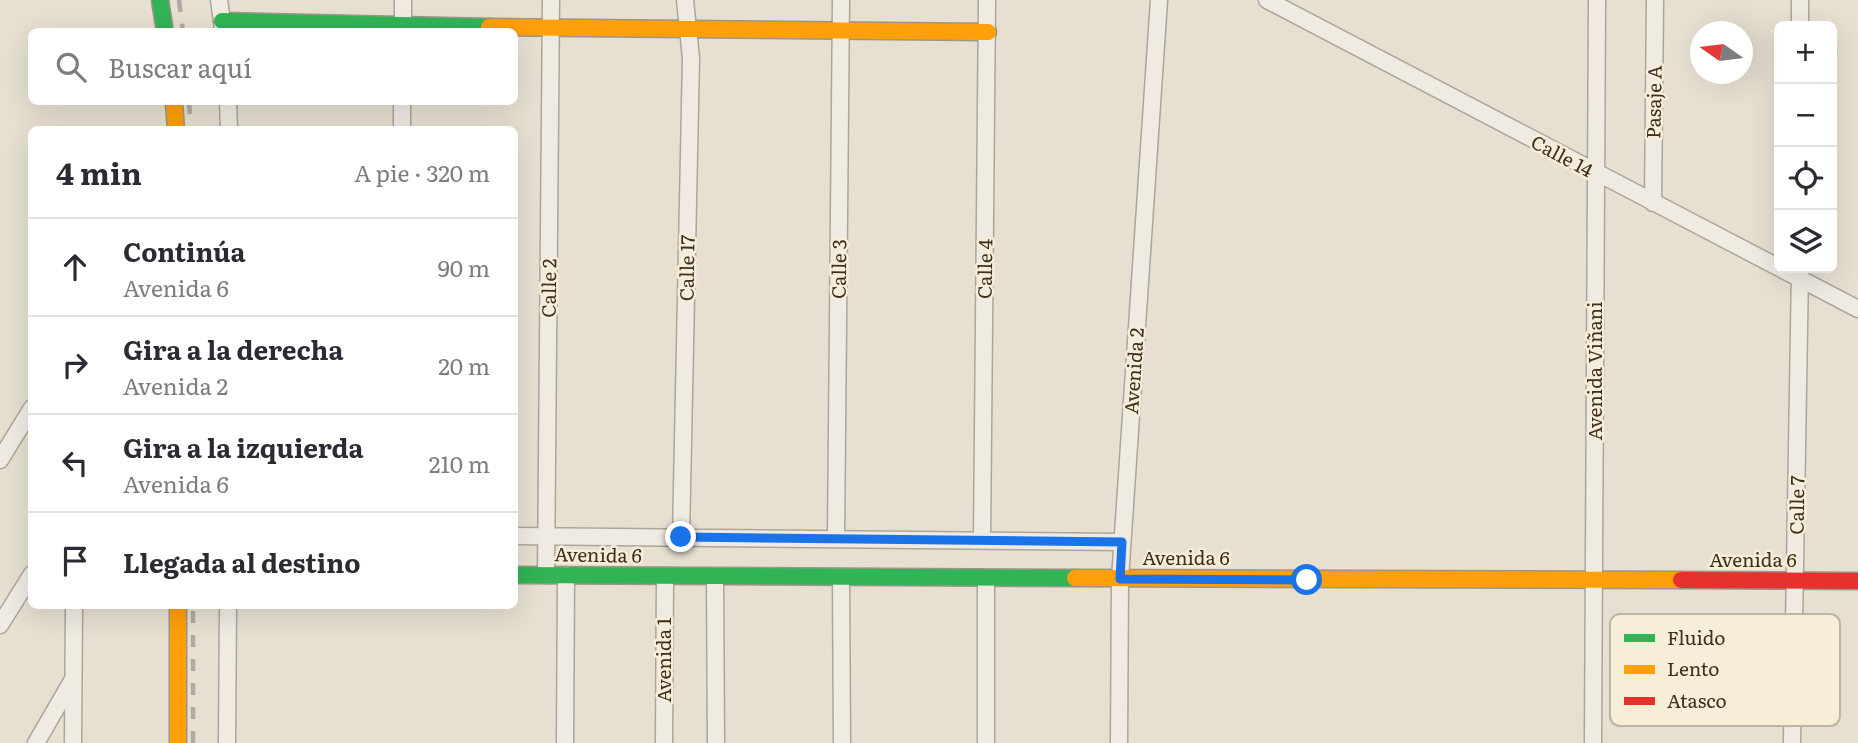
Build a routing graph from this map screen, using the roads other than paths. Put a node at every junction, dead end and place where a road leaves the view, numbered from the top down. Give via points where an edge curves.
1 (219, 0) edge
2 (403, 0) edge
3 (551, 0) edge
4 (685, 0) edge
5 (841, 0) edge
6 (987, 0) edge
7 (1159, 0) edge
8 (1267, 0) edge
9 (1597, 0) edge
10 (1655, 0) edge
11 (1800, 0) edge
12 (157, 3) edge
13 (1800, 21) edge
14 (222, 26) edge
15 (163, 28) edge
16 (403, 28) edge
17 (518, 29) edge
18 (551, 29) junction
19 (687, 29) junction
20 (841, 31) junction
21 (988, 32) junction
22 (174, 105) edge
23 (228, 105) edge
24 (402, 105) edge
25 (176, 126) edge
26 (229, 126) edge
27 (402, 126) edge
28 (1596, 174) junction
29 (1653, 203) junction
30 (1800, 274) edge
31 (1858, 309) edge
32 (28, 414) edge
33 (0, 460) edge
34 (518, 536) edge
35 (546, 536) junction
36 (681, 537) junction
37 (836, 538) junction
38 (982, 539) junction
39 (1122, 542) junction
40 (518, 575) edge
41 (546, 575) junction
42 (566, 575) junction
43 (665, 576) junction
44 (715, 577) junction
45 (841, 578) junction
46 (986, 579) junction
47 (1120, 579) junction
48 (28, 580) edge
49 (1593, 580) junction
50 (1795, 581) junction
51 (1858, 581) edge
52 (74, 609) edge
53 (178, 609) edge
54 (228, 609) edge
55 (1794, 614) edge
56 (0, 625) edge
57 (73, 679) junction
58 (36, 743) edge
59 (73, 743) edge
60 (178, 743) edge
61 (226, 743) edge
62 (565, 743) edge
63 (664, 743) edge
64 (716, 743) edge
65 (842, 743) edge
66 (986, 743) edge
67 (1119, 743) edge
68 (1593, 743) edge

1 - 14 street
2 - 16 street
3 - 18 street, Calle 2
4 - 19 street, Calle 17
5 - 20 street, Calle 3
6 - 21 street, Calle 4
7 - 39 street, Avenida 2
8 - 28 street, Calle 14
9 - 28 street, Avenida Viñani
10 - 29 street, Pasaje A
11 - 13 street
12 - 15 street
14 - 16 street
17 - 18 street
18 - 19 street
18 - 35 street, Calle 2
19 - 20 street
19 - 36 street, Calle 17 via 691,58
20 - 21 street
20 - 37 street, Calle 3
21 - 38 street, Calle 4
22 - 25 street
23 - 26 street
24 - 27 street
28 - 29 street, Calle 14
28 - 49 street, Avenida Viñani
29 - 30 street, Calle 14
30 - 31 street, Calle 14
30 - 50 street, Calle 7
32 - 33 street
34 - 35 street, Avenida 6
35 - 36 street, Avenida 6
35 - 41 street, Calle 2
36 - 37 street, Avenida 6
37 - 38 street, Avenida 6
38 - 39 street, Avenida 6
39 - 47 street, Avenida 2
40 - 41 street, Avenida 6
41 - 42 street, Avenida 6
42 - 43 street, Avenida 6
42 - 62 street
43 - 44 street, Avenida 6
43 - 63 street, Avenida 1
44 - 45 street, Avenida 6
44 - 64 street
45 - 46 street, Avenida 6
45 - 65 street
46 - 47 street, Avenida 6
46 - 66 street
47 - 49 street, Avenida 6
47 - 67 street, Avenida 2
48 - 56 street
49 - 50 street, Avenida 6
49 - 68 street, Avenida Viñani
50 - 51 street, Avenida 6
50 - 55 street, Calle 7
52 - 57 street
53 - 60 street
54 - 61 street
57 - 58 street
57 - 59 street

